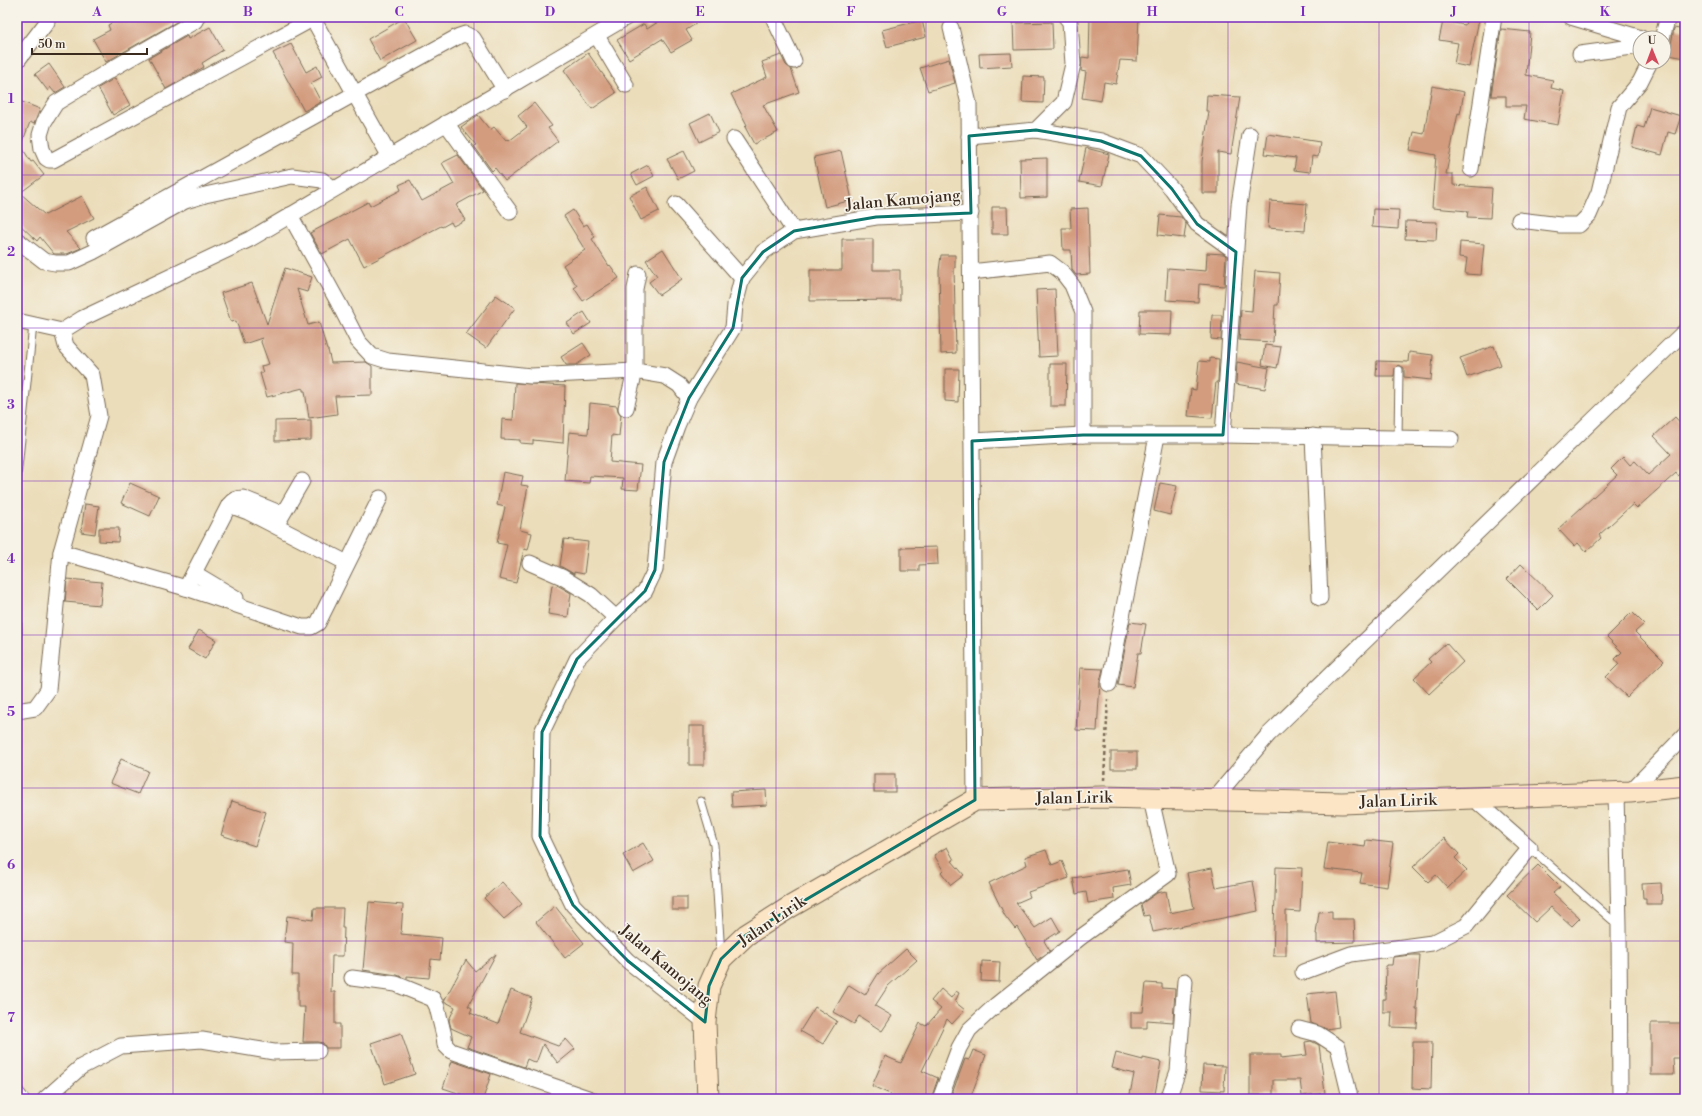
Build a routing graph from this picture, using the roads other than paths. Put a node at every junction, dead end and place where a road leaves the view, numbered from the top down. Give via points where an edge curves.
1 (197, 17) edge
2 (627, 17) edge
3 (773, 17) edge
4 (1066, 17) edge
5 (1494, 17) edge
6 (1571, 17) edge
7 (1668, 17) edge
8 (313, 18) edge
9 (47, 22) dead end
10 (951, 28) dead end
11 (1664, 30) edge
12 (1632, 35) edge
13 (597, 36) junction
14 (1632, 47) edge
15 (1580, 54) dead end
16 (17, 61) edge
17 (794, 61) dead end
18 (1646, 70) edge
19 (626, 85) dead end
20 (505, 90) junction
21 (354, 95) junction
22 (446, 123) junction
23 (1036, 130) junction
24 (1250, 135) dead end
25 (969, 136) junction
26 (734, 139) dead end
27 (390, 156) junction
28 (1471, 169) dead end
29 (334, 189) junction
30 (676, 204) dead end
31 (510, 212) dead end
32 (971, 213) junction
33 (290, 215) junction
34 (1519, 220) dead end
35 (794, 231) junction
36 (94, 238) dead end
37 (17, 240) edge
38 (1236, 252) junction
39 (971, 272) junction
40 (638, 274) dead end
41 (742, 278) junction
42 (17, 321) edge
43 (33, 325) junction
44 (62, 331) junction
45 (1685, 331) edge
46 (1399, 370) dead end
47 (635, 371) junction
48 (689, 398) junction
49 (626, 408) dead end
50 (1082, 435) junction
51 (1223, 435) junction
52 (1157, 436) junction
53 (1313, 436) junction
54 (1398, 438) junction
55 (1451, 439) dead end
56 (972, 441) junction
57 (17, 477) edge
58 (302, 481) dead end
59 (380, 498) dead end
60 (279, 520) junction
61 (61, 552) junction
62 (348, 563) junction
63 (530, 563) dead end
64 (194, 573) junction
65 (186, 588) junction
66 (1320, 598) dead end
67 (17, 605) edge
68 (263, 614) junction
69 (616, 618) junction
70 (18, 633) dead end
71 (1109, 684) road end
72 (17, 710) edge
73 (1685, 735) edge
74 (1685, 786) edge
75 (1623, 792) junction
76 (1473, 798) junction
77 (1151, 799) junction
78 (975, 800) junction
79 (1213, 800) junction
80 (701, 801) dead end
81 (1530, 848) junction
82 (1619, 926) junction
83 (721, 959) junction
84 (1304, 972) dead end
85 (352, 978) dead end
86 (1186, 981) dead end
87 (705, 1022) junction
88 (1299, 1029) dead end
89 (318, 1052) dead end
90 (17, 1094) edge
91 (1348, 1098) edge
92 (21, 1099) edge
93 (45, 1099) edge
94 (591, 1099) edge
95 (708, 1099) edge
96 (940, 1099) edge
97 (1168, 1099) edge
98 (1620, 1099) edge

1 - 8 street via 195,21 56,103 44,122 40,135 46,158 53,160
2 - 13 street
3 - 17 street
4 - 23 street via 1070,22 1073,64 1064,102
5 - 28 street
6 - 12 street
7 - 11 street
8 - 21 street
9 - 16 street
10 - 25 street via 969,104
13 - 19 street
13 - 20 street
14 - 15 street
18 - 34 street via 1640,82 1619,107 1599,192 1589,216 1579,224 1560,225
20 - 21 street via 473,38 465,34
20 - 22 street
21 - 27 street
21 - 36 street
22 - 27 street
22 - 31 street
23 - 25 street
23 - 38 street via 1101,141 1141,156 1172,189 1197,224
24 - 38 street via 1241,184
25 - 32 street
26 - 35 street
27 - 29 street
29 - 33 street
29 - 37 street via 322,180 292,176 204,195 186,201 69,263 44,261
30 - 41 street
32 - 35 street, Jalan Kamojang via 876,217
32 - 39 street
33 - 44 street via 250,239 83,318
33 - 47 street via 358,341 372,356 388,362 531,376
35 - 41 street, Jalan Kamojang via 763,252
38 - 51 street
39 - 50 street via 1050,264 1062,272 1072,285 1083,312
39 - 56 street
40 - 47 street via 635,289
41 - 48 street, Jalan Kamojang via 733,328
42 - 43 street
43 - 44 street
43 - 57 lane
44 - 61 street via 66,346 92,375 99,416
45 - 79 street via 1280,724
46 - 54 lane
47 - 48 street via 665,376 679,385
47 - 49 street
48 - 69 street, Jalan Kamojang via 664,462 655,570 645,591
50 - 52 street
50 - 56 street
51 - 52 street
51 - 53 street
52 - 71 street
53 - 54 street
53 - 66 street
54 - 55 street
56 - 78 street
58 - 60 street
59 - 62 street
60 - 62 street
60 - 64 street via 243,498 231,501
61 - 65 street
61 - 72 street via 48,690 35,708
62 - 68 street via 318,623 302,628
63 - 69 street via 562,577 591,595
64 - 65 street
64 - 68 street
65 - 68 street
67 - 70 lane
69 - 87 street, Jalan Kamojang via 577,660 542,732 540,836 573,905 628,961
73 - 75 street
74 - 75 main road, Jalan Lirik
75 - 76 main road, Jalan Lirik
75 - 82 street
76 - 79 main road, Jalan Lirik via 1342,803
76 - 81 street
77 - 78 main road, Jalan Lirik via 1103,797
77 - 79 main road, Jalan Lirik
77 - 96 street via 1168,874 1081,937 969,1030 959,1048
78 - 83 main road, Jalan Lirik via 790,907 746,935
80 - 83 lane via 714,845
81 - 82 lane
81 - 84 street via 1466,926 1432,942 1351,954
82 - 98 street
83 - 87 main road, Jalan Lirik via 709,986
85 - 94 street via 396,984 433,999 445,1045 451,1051
86 - 97 street via 1178,1071
87 - 95 main road, Jalan Lirik
88 - 91 street via 1318,1034 1338,1047
89 - 93 street via 274,1052 202,1040 121,1046 81,1066
90 - 92 street

